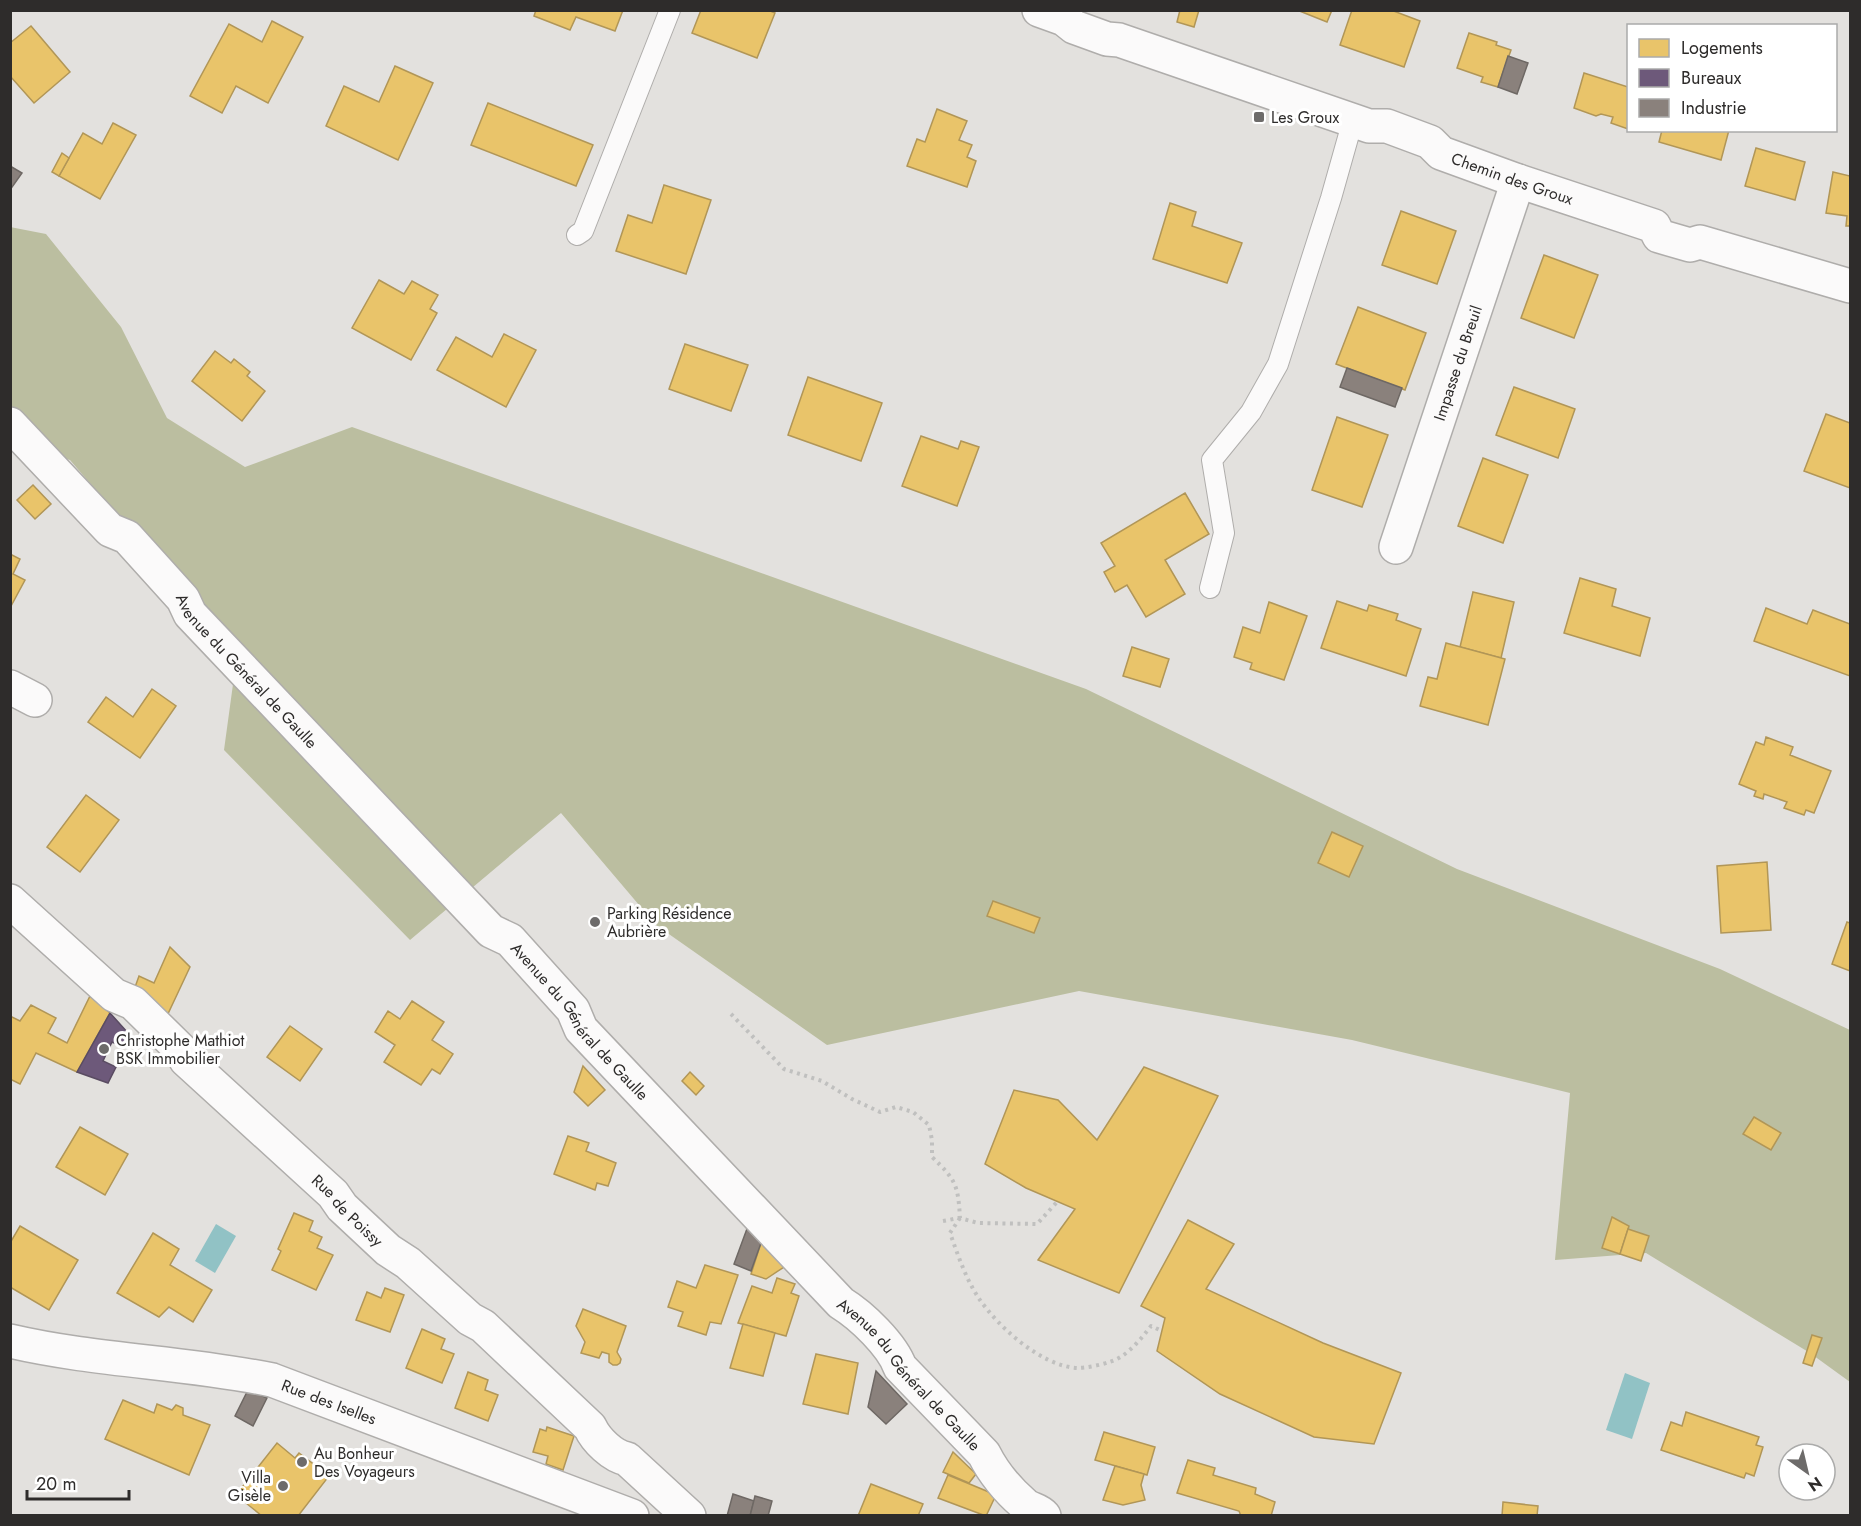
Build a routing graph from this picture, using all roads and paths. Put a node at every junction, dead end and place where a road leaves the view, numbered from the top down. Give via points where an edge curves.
1 (670, 10) edge
2 (1039, 10) edge
3 (1353, 120) junction
4 (1518, 181) junction
5 (577, 235) dead end
6 (1851, 286) edge
7 (10, 424) edge
8 (1396, 547) dead end
9 (1210, 588) dead end
10 (10, 901) edge
11 (731, 1014) dead end
12 (1057, 1202) dead end
13 (960, 1218) junction
14 (943, 1221) dead end
15 (1162, 1331) dead end
16 (10, 1341) edge
17 (632, 1515) edge
18 (689, 1515) edge
19 (1044, 1515) edge

1 - 5 lane via 583,231
2 - 3 street, Chemin des Groux via 1107,39
3 - 4 street, Chemin des Groux via 1369,126 1387,126 1430,142 1441,153
3 - 9 lane via 1278,363 1251,412 1212,459 1224,533
4 - 6 street, Chemin des Groux via 1654,226 1659,236 1690,245 1700,242
4 - 8 street, Impasse du Breuil
7 - 19 street, Avenue du Général de Gaulle via 110,530 127,537 183,599 190,614 491,931 510,940 573,1010 581,1029 896,1356 900,1367 984,1454 1026,1506 1039,1509
10 - 18 street, Rue de Poissy via 114,995 133,1003 181,1050 186,1060 333,1194 388,1250 483,1326 594,1435
11 - 13 path via 784,1069 822,1081 880,1112 897,1107 913,1112 929,1125 932,1157 947,1171 958,1191
12 - 13 path via 1036,1224 978,1223
13 - 14 path
13 - 15 path via 951,1233 963,1270 978,1296 1015,1338 1047,1359 1077,1368 1111,1362 1135,1346 1151,1326
16 - 17 street, Rue des Iselles via 48,1350 230,1371 272,1380

